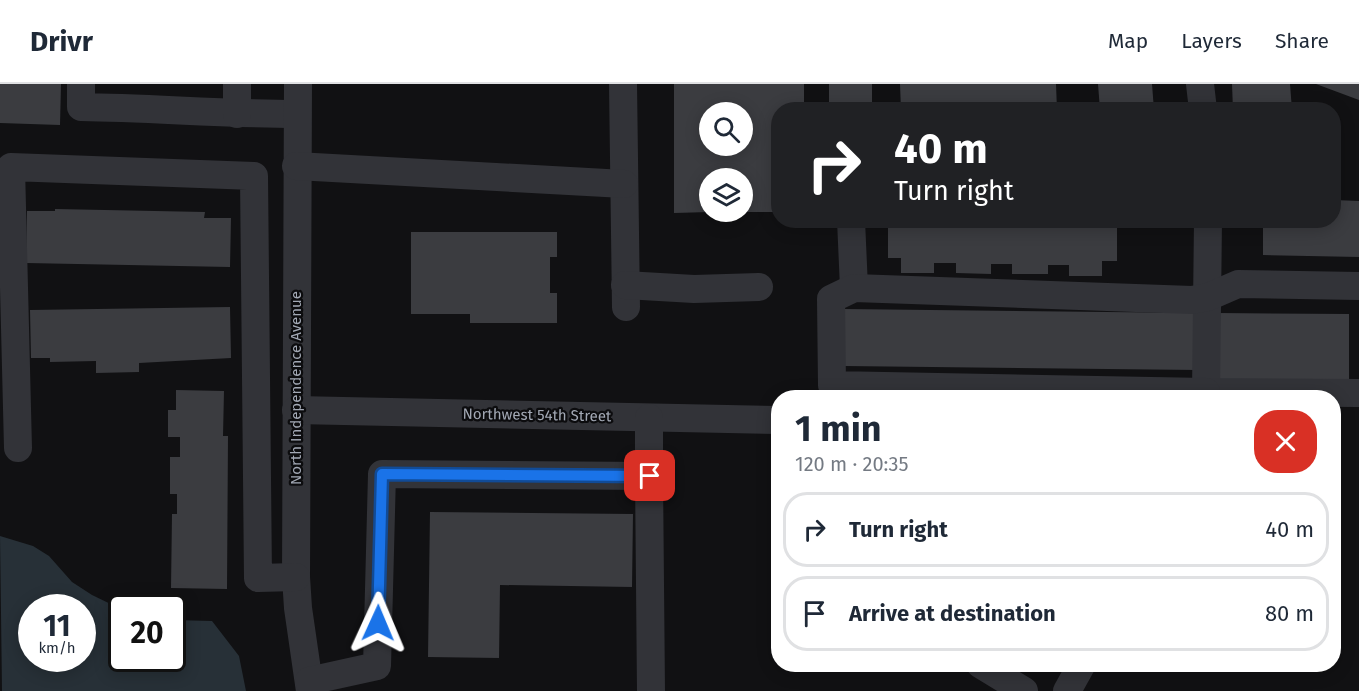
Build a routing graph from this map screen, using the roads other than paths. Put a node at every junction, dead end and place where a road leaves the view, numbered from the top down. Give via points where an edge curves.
1 (81, 84) edge
2 (237, 84) edge
3 (297, 84) edge
4 (623, 84) edge
5 (1200, 84) edge
6 (162, 96) edge
7 (1202, 102) edge
8 (237, 114) junction
9 (297, 114) junction
10 (296, 171) junction
11 (254, 176) junction
12 (624, 184) junction
13 (851, 228) edge
14 (1208, 228) edge
15 (1359, 286) edge
16 (759, 287) dead end
17 (854, 288) junction
18 (1208, 297) junction
19 (1099, 390) edge
20 (1206, 390) edge
21 (1341, 393) edge
22 (1359, 393) edge
23 (296, 410) junction
24 (649, 418) junction
25 (771, 420) edge
26 (18, 448) dead end
27 (650, 476) junction
28 (296, 577) junction
29 (993, 672) edge
30 (1078, 672) edge
31 (310, 686) edge
32 (651, 691) edge
33 (1024, 691) edge
34 (1067, 691) edge

1 - 6 street via 81,107
2 - 8 street
3 - 9 street, North Independence Avenue
4 - 12 street
5 - 7 street
6 - 8 street
8 - 9 street
9 - 10 street, North Independence Avenue
10 - 11 street
10 - 12 street
10 - 23 street, North Independence Avenue
11 - 26 street via 12,167
11 - 28 street via 258,578
12 - 16 street via 625,296
13 - 17 street
14 - 18 street
15 - 18 street via 1238,284
17 - 18 street via 1192,300
17 - 19 street via 831,299 832,385
18 - 20 street
21 - 22 street
23 - 24 street, Northwest 54th Street
23 - 28 street, North Independence Avenue
24 - 25 street, Northwest 54th Street
24 - 27 street
27 - 31 street via 382,474 377,666
27 - 32 street
28 - 31 street, North Independence Avenue
29 - 33 street
30 - 34 street

